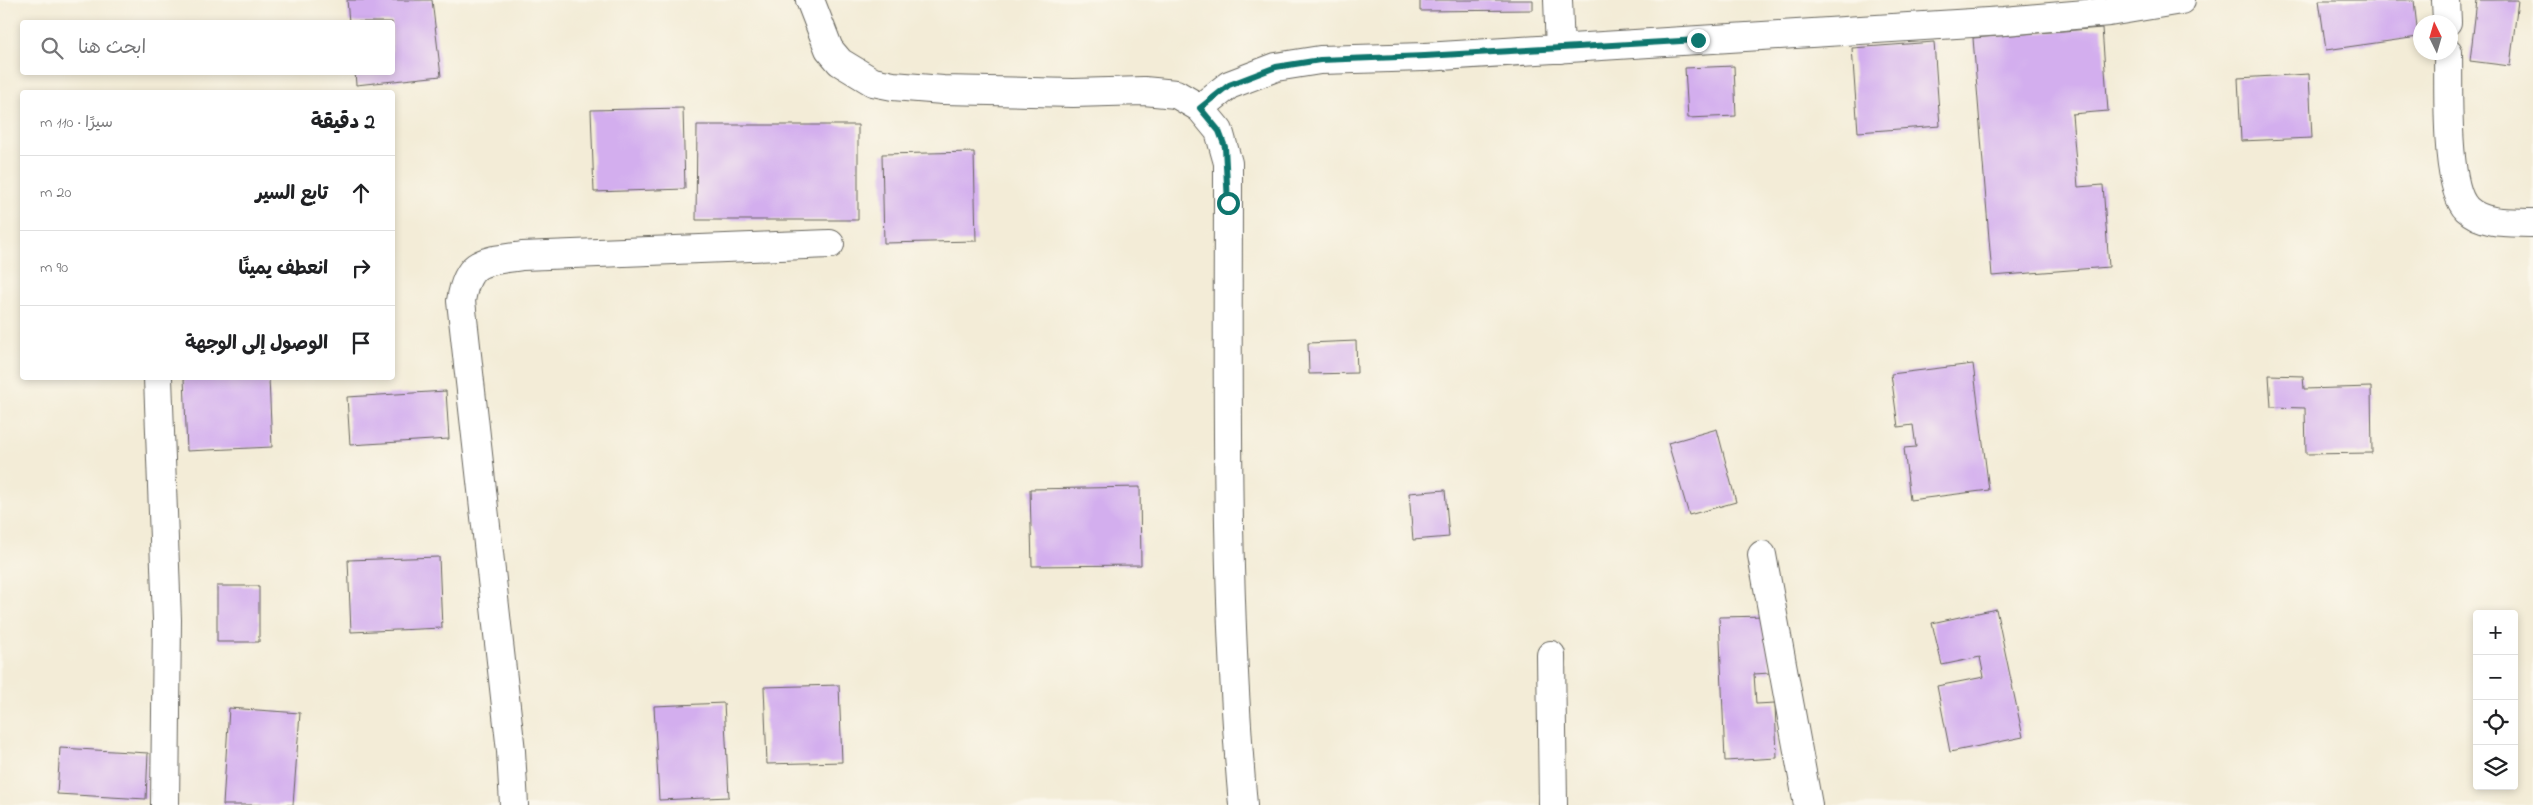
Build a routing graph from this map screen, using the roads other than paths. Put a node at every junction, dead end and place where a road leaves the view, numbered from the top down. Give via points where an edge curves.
1 (810, 0) edge
2 (1558, 0) edge
3 (2181, 0) edge
4 (2446, 0) edge
5 (2447, 15) edge
6 (1560, 49) junction
7 (2448, 60) edge
8 (1200, 108) junction
9 (2533, 223) edge
10 (830, 244) dead end
11 (158, 380) edge
12 (1762, 555) dead end
13 (1551, 655) dead end
14 (165, 805) edge
15 (514, 805) edge
16 (1243, 805) edge
17 (1553, 805) edge
18 (1808, 805) edge

1 - 8 street via 829,49 840,62 873,82 944,90 1159,91 1176,94
2 - 6 street
3 - 6 street via 2109,12 2004,21
4 - 5 street
6 - 8 street via 1320,60 1276,67 1229,85
7 - 9 street via 2451,165 2467,209 2486,220
8 - 16 street via 1219,131 1228,163 1229,591
10 - 15 street via 522,256 487,261 471,269 461,301 511,752
11 - 14 street via 167,620
12 - 18 street
13 - 17 street

